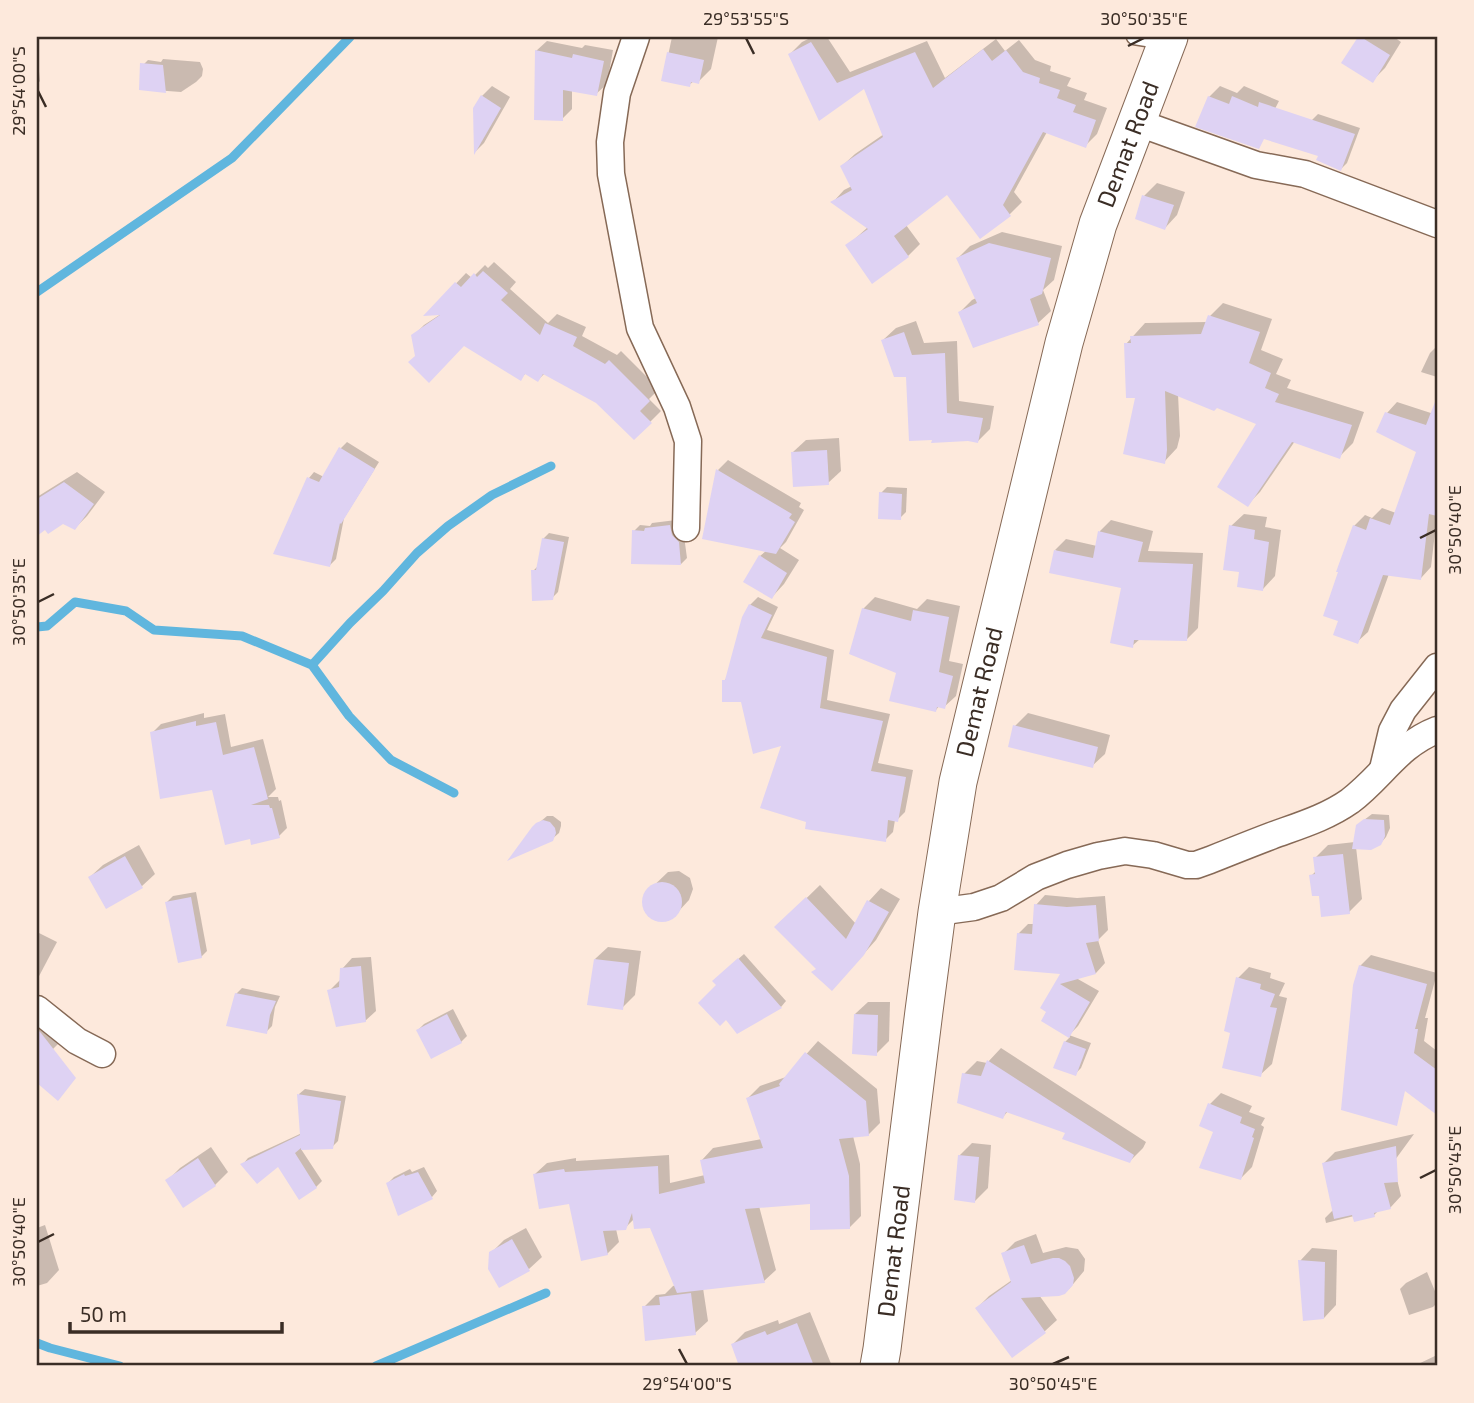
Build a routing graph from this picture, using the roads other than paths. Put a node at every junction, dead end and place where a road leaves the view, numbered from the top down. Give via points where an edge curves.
1 (636, 37) edge
2 (1156, 38) edge
3 (1136, 122) junction
4 (1437, 224) edge
5 (687, 527) dead end
6 (1437, 667) edge
7 (1437, 730) edge
8 (1383, 770) junction
9 (937, 912) junction
10 (37, 1009) edge
11 (102, 1054) dead end
12 (878, 1366) edge

1 - 5 street via 617,93 611,174 640,328 688,441
2 - 3 street, Demat Road
3 - 4 street via 1256,165 1305,174
3 - 9 street, Demat Road via 1098,224 1065,343 958,782
6 - 8 street via 1403,710 1392,731
7 - 8 street via 1402,750
8 - 9 street via 1350,800 1320,818 1196,865 1125,851 1067,865 974,908
9 - 12 street, Demat Road
10 - 11 street via 76,1041

